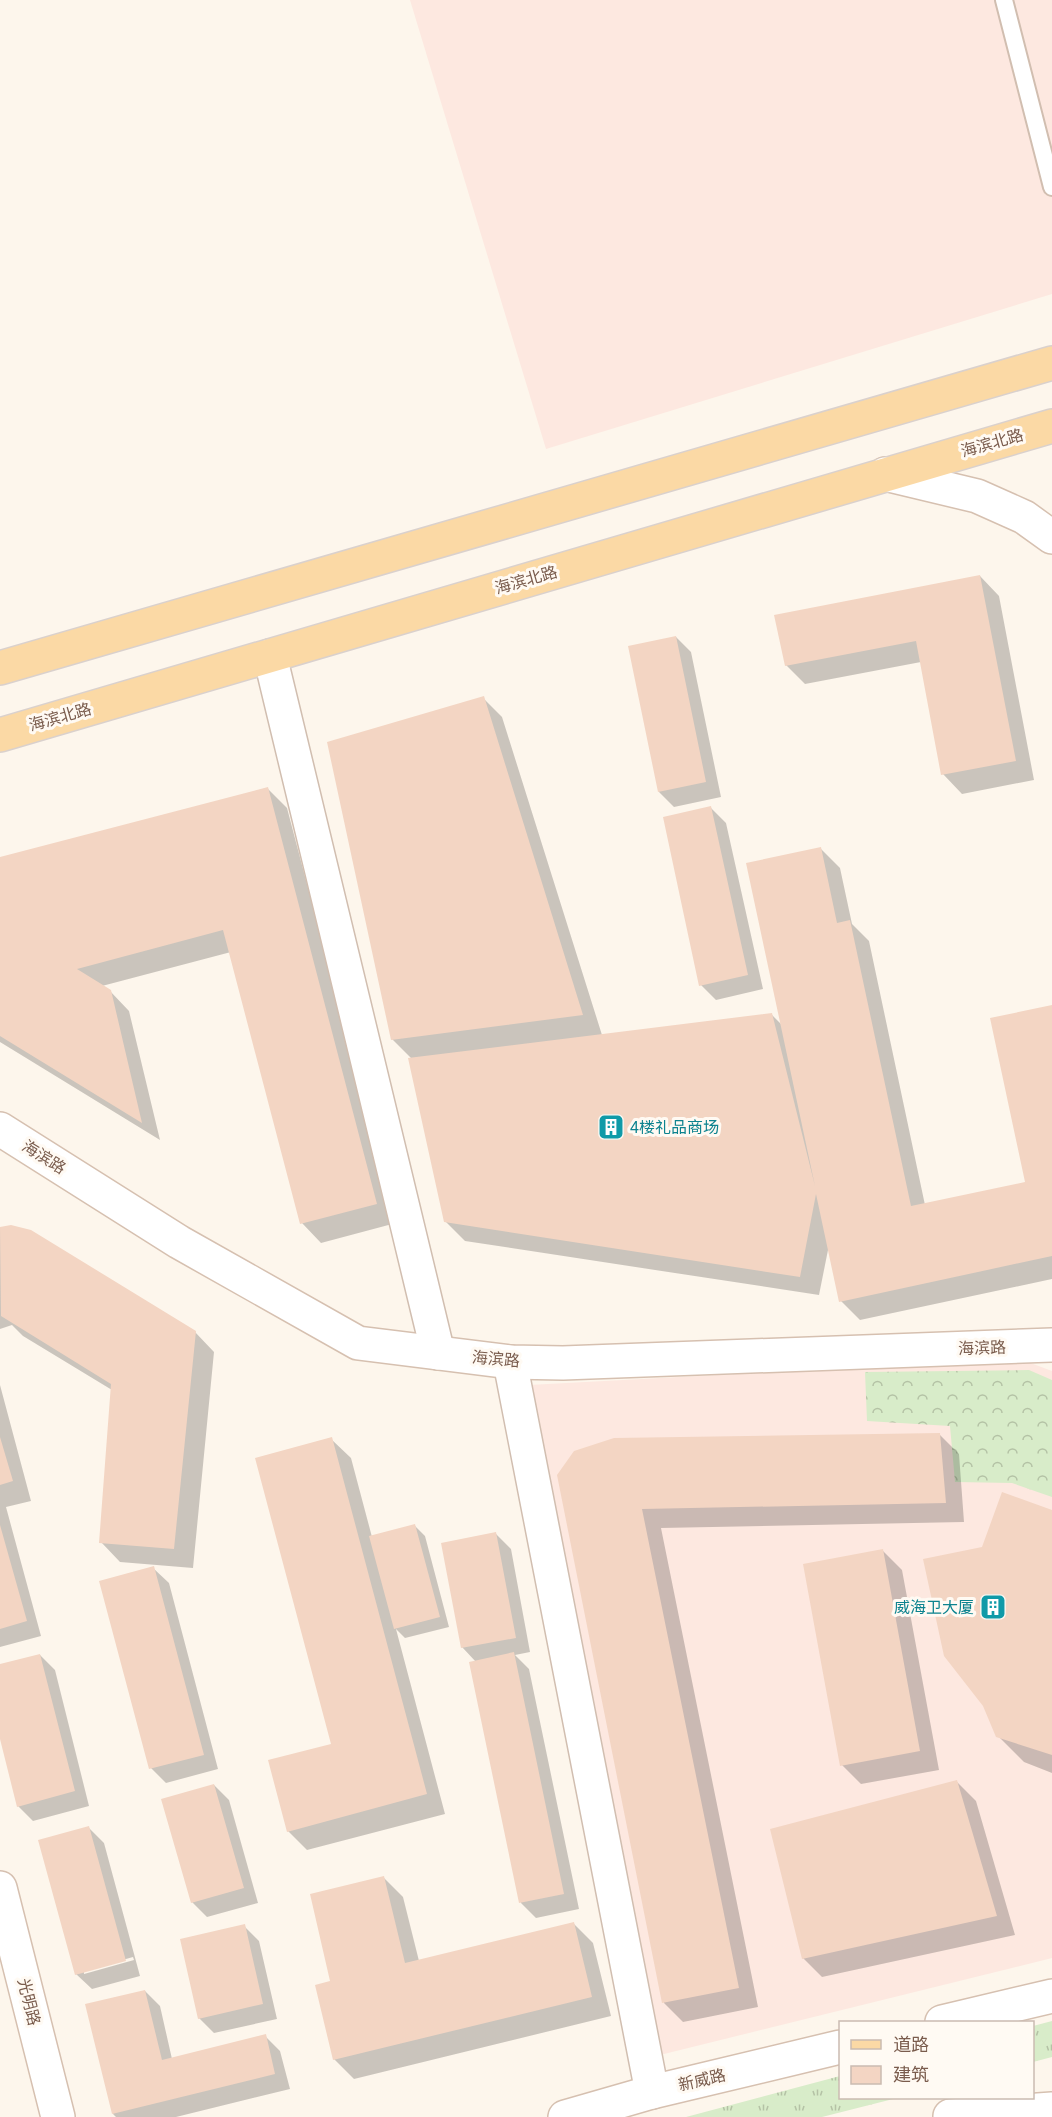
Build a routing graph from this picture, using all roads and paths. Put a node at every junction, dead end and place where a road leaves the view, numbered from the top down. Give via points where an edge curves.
1 (1004, 0) edge
2 (1052, 187) edge
3 (1052, 363) edge
4 (1052, 426) edge
5 (885, 474) junction
6 (1052, 537) edge
7 (270, 656) junction
8 (0, 668) edge
9 (59, 717) junction
10 (0, 735) edge
11 (0, 741) edge
12 (0, 1130) edge
13 (1052, 1335) edge
14 (1013, 1346) junction
15 (1052, 1346) edge
16 (438, 1353) junction
17 (1052, 1358) edge
18 (510, 1362) junction
19 (0, 1888) edge
20 (1052, 1996) edge
21 (946, 2021) edge
22 (839, 2047) edge
23 (1052, 2088) edge
24 (652, 2092) junction
25 (1034, 2092) edge
26 (1010, 2099) edge
27 (1052, 2109) edge
28 (58, 2117) edge
29 (565, 2117) edge
30 (948, 2117) edge

1 - 2 lane
3 - 8 main road
4 - 5 main road, 海滨北路
5 - 6 main road via 977,496 1024,517
5 - 7 main road, 海滨北路
7 - 9 main road, 海滨北路
7 - 16 main road
9 - 10 main road, 海滨北路
9 - 11 main road
12 - 16 main road, 海滨路 via 179,1242 358,1343
13 - 14 main road
14 - 15 main road, 海滨路
14 - 17 main road
14 - 18 main road, 海滨路
16 - 18 main road, 海滨路
18 - 24 main road
19 - 28 main road, 光明路
20 - 21 main road
22 - 24 main road, 新威路
23 - 25 main road
24 - 29 main road, 新威路
26 - 30 main road
27 - 30 main road

